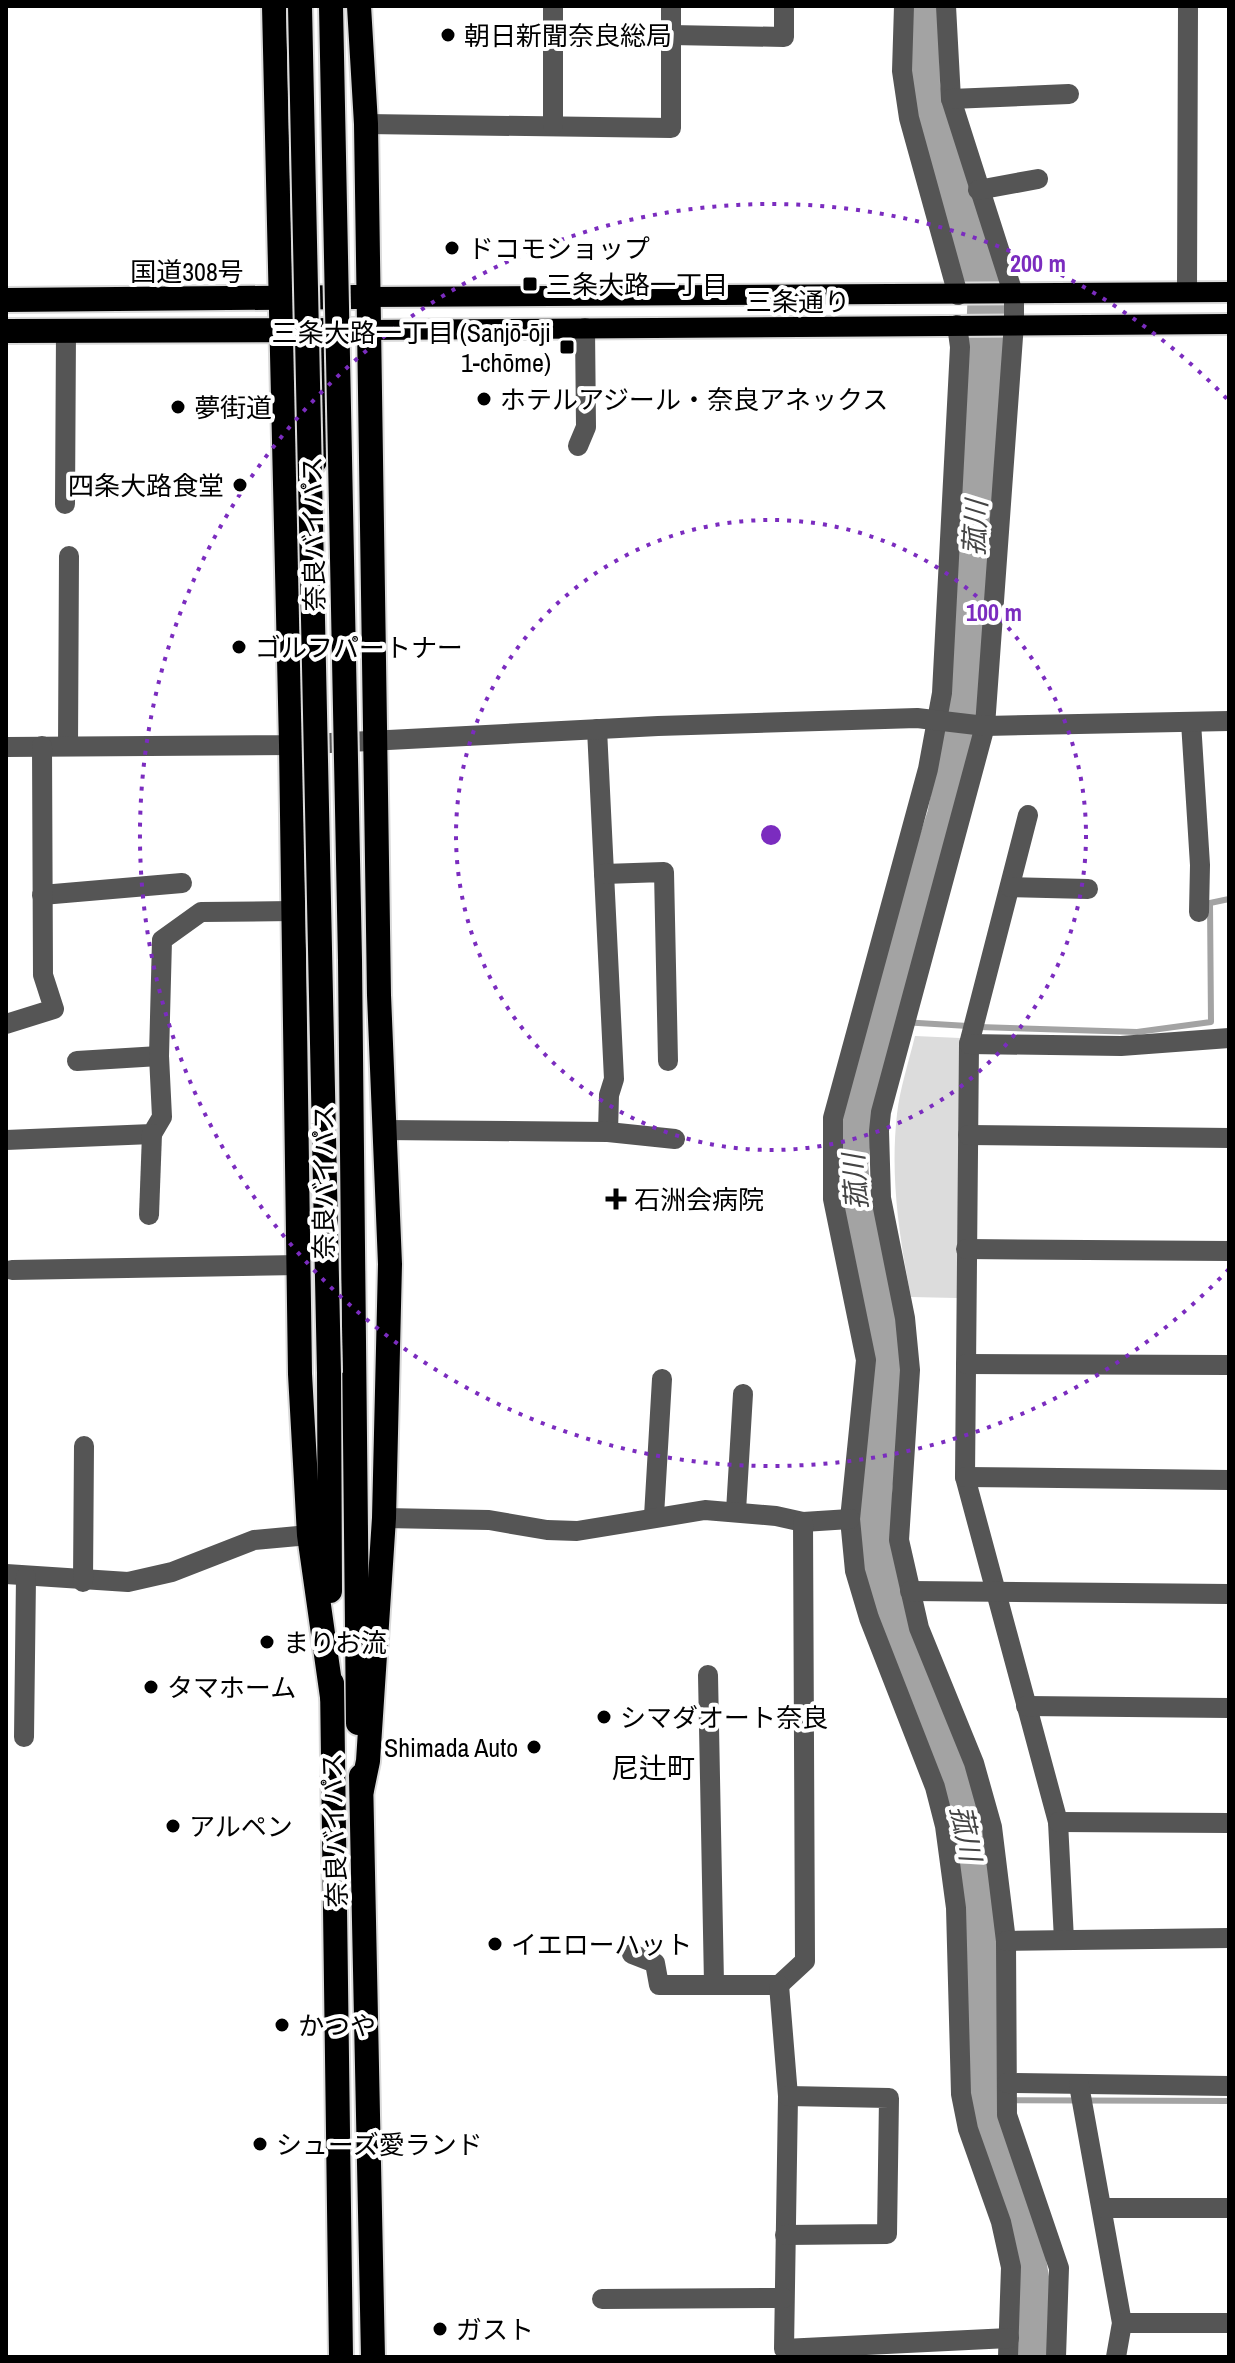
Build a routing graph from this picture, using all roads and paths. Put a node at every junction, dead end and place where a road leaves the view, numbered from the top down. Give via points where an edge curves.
1 (274, 6) edge
2 (300, 6) edge
3 (331, 6) edge
4 (359, 6) edge
5 (553, 6) edge
6 (671, 6) edge
7 (784, 6) edge
8 (904, 6) edge
9 (946, 6) edge
10 (1188, 6) edge
11 (671, 35) junction
12 (1069, 94) dead end
13 (951, 99) junction
14 (366, 124) junction
15 (553, 125) junction
16 (1038, 179) dead end
17 (978, 190) junction
18 (1187, 292) junction
19 (1229, 292) edge
20 (962, 295) junction
21 (1007, 296) junction
22 (368, 297) junction
23 (281, 298) junction
24 (6, 300) edge
25 (1008, 324) junction
26 (1229, 324) edge
27 (961, 325) junction
28 (585, 328) junction
29 (367, 330) junction
30 (6, 331) edge
31 (66, 331) junction
32 (281, 331) junction
33 (334, 331) junction
34 (578, 446) dead end
35 (285, 488) junction
36 (65, 504) dead end
37 (69, 556) dead end
38 (936, 720) junction
39 (1229, 721) edge
40 (1191, 722) junction
41 (985, 726) junction
42 (597, 729) junction
43 (375, 739) junction
44 (291, 745) junction
45 (42, 746) junction
46 (68, 746) junction
47 (6, 747) edge
48 (1028, 815) dead end
49 (604, 874) junction
50 (182, 883) dead end
51 (1010, 887) junction
52 (1088, 889) dead end
53 (42, 895) junction
54 (293, 911) junction
55 (1199, 912) dead end
56 (6, 1024) edge
57 (1229, 1038) edge
58 (969, 1044) junction
59 (159, 1056) junction
60 (77, 1061) dead end
61 (668, 1061) dead end
62 (384, 1130) junction
63 (608, 1132) junction
64 (152, 1134) junction
65 (968, 1135) junction
66 (1229, 1138) edge
67 (675, 1139) dead end
68 (6, 1140) edge
69 (149, 1215) dead end
70 (966, 1249) junction
71 (1229, 1251) edge
72 (299, 1265) junction
73 (12, 1270) dead end
74 (966, 1364) junction
75 (1229, 1365) edge
76 (341, 1371) junction
77 (662, 1379) dead end
78 (743, 1394) dead end
79 (84, 1446) dead end
80 (965, 1477) junction
81 (1229, 1480) edge
82 (736, 1511) junction
83 (654, 1516) junction
84 (384, 1518) junction
85 (850, 1519) junction
86 (803, 1522) junction
87 (309, 1535) junction
88 (16, 1575) edge
89 (83, 1582) junction
90 (910, 1591) junction
91 (996, 1592) junction
92 (1229, 1594) edge
93 (708, 1675) dead end
94 (332, 1697) junction
95 (1026, 1706) junction
96 (1229, 1708) edge
97 (24, 1737) dead end
98 (362, 1790) junction
99 (1058, 1822) junction
100 (1229, 1823) edge
101 (1229, 1938) edge
102 (1064, 1940) junction
103 (1006, 1941) junction
104 (632, 1954) dead end
105 (714, 1983) junction
106 (779, 1985) junction
107 (1007, 2083) junction
108 (1079, 2085) junction
109 (1229, 2086) edge
110 (788, 2096) junction
111 (1103, 2208) junction
112 (1229, 2208) edge
113 (785, 2235) junction
114 (784, 2298) junction
115 (602, 2299) dead end
116 (1122, 2323) junction
117 (1229, 2323) edge
118 (1008, 2348) edge
119 (831, 2352) edge
120 (341, 2357) edge
121 (373, 2357) edge
122 (1056, 2357) edge
123 (1116, 2357) edge

1 - 23 highway
2 - 76 highway, 奈良バイパス, bridge
3 - 76 highway, 奈良バイパス, bridge via 350,960
4 - 14 highway
5 - 15 street
6 - 11 street
7 - 11 street via 784,37
8 - 20 street via 902,71 909,118
9 - 13 street
10 - 18 street
11 - 15 street via 671,128
12 - 13 street
13 - 17 street
14 - 15 street
14 - 22 highway
16 - 17 street
17 - 21 street
18 - 19 main road, 三条通り
18 - 21 main road, 三条通り
20 - 21 main road, 三条通り
20 - 22 main road, 三条通り
21 - 25 street
22 - 23 highway, 国道308号
22 - 29 highway
22 - 33 highway
23 - 24 highway, 国道308号
23 - 32 highway
25 - 26 main road, 三条通り
25 - 27 main road, 三条通り
25 - 41 street
27 - 28 main road, 三条通り
27 - 38 street via 942,693
28 - 29 main road, 三条通り
28 - 34 street via 586,427
29 - 33 highway
29 - 43 highway
30 - 31 highway
31 - 32 highway
31 - 36 street
32 - 33 highway
32 - 35 highway
33 - 35 highway via 323,358 318,458
35 - 44 highway
37 - 46 street
38 - 41 street
38 - 42 street
38 - 85 street via 928,769 833,1118 833,1199 866,1360
39 - 40 street
40 - 41 street
40 - 55 street
41 - 90 street via 879,1131 881,1198 909,1348 899,1540
42 - 43 street
42 - 49 street
43 - 44 street
43 - 62 highway
44 - 46 street
44 - 54 highway
45 - 46 street
45 - 47 street
45 - 53 street
48 - 51 street
49 - 61 street via 664,872
49 - 63 street via 614,1079
50 - 53 street
51 - 52 street
51 - 58 street
53 - 56 street via 43,975 54,1009
54 - 59 street via 201,912 162,940
54 - 72 highway
57 - 58 street via 1121,1046
58 - 65 street
59 - 60 street
59 - 64 street via 162,1117
62 - 63 street
62 - 84 highway via 390,1264
63 - 67 street
64 - 68 street
64 - 69 street
65 - 66 street
65 - 70 street
70 - 71 street
70 - 74 street
72 - 73 street
72 - 87 highway
74 - 75 street
74 - 80 street
76 - 94 highway, 奈良バイパス
76 - 98 highway, 奈良バイパス
77 - 83 street
78 - 82 street
79 - 89 street
80 - 81 street
80 - 91 street
82 - 83 street
82 - 86 street
83 - 84 street via 577,1531 489,1520
84 - 98 highway
85 - 86 street
85 - 118 street via 855,1571 869,1618 945,1826 956,1908 961,2094 1011,2267
86 - 106 street via 805,1961
87 - 89 street via 254,1540 172,1572 128,1582
87 - 94 highway
88 - 89 street
88 - 97 street
90 - 91 street
90 - 103 street via 987,1807
91 - 92 street
91 - 95 street
93 - 105 street
94 - 120 highway, 奈良バイパス
95 - 96 street
95 - 99 street
98 - 121 highway, 奈良バイパス
99 - 100 street
99 - 102 street
101 - 102 street
102 - 103 street
103 - 107 street
104 - 105 street via 655,1963 659,1985
105 - 106 street
106 - 110 street
107 - 108 street
107 - 122 street via 1007,2115 1059,2268
108 - 109 street
108 - 111 street
110 - 113 street
110 - 113 street via 889,2098 887,2234
111 - 112 street
111 - 116 street
113 - 114 street
114 - 115 street
114 - 119 street via 784,2349
116 - 117 street
116 - 123 street
118 - 119 street

